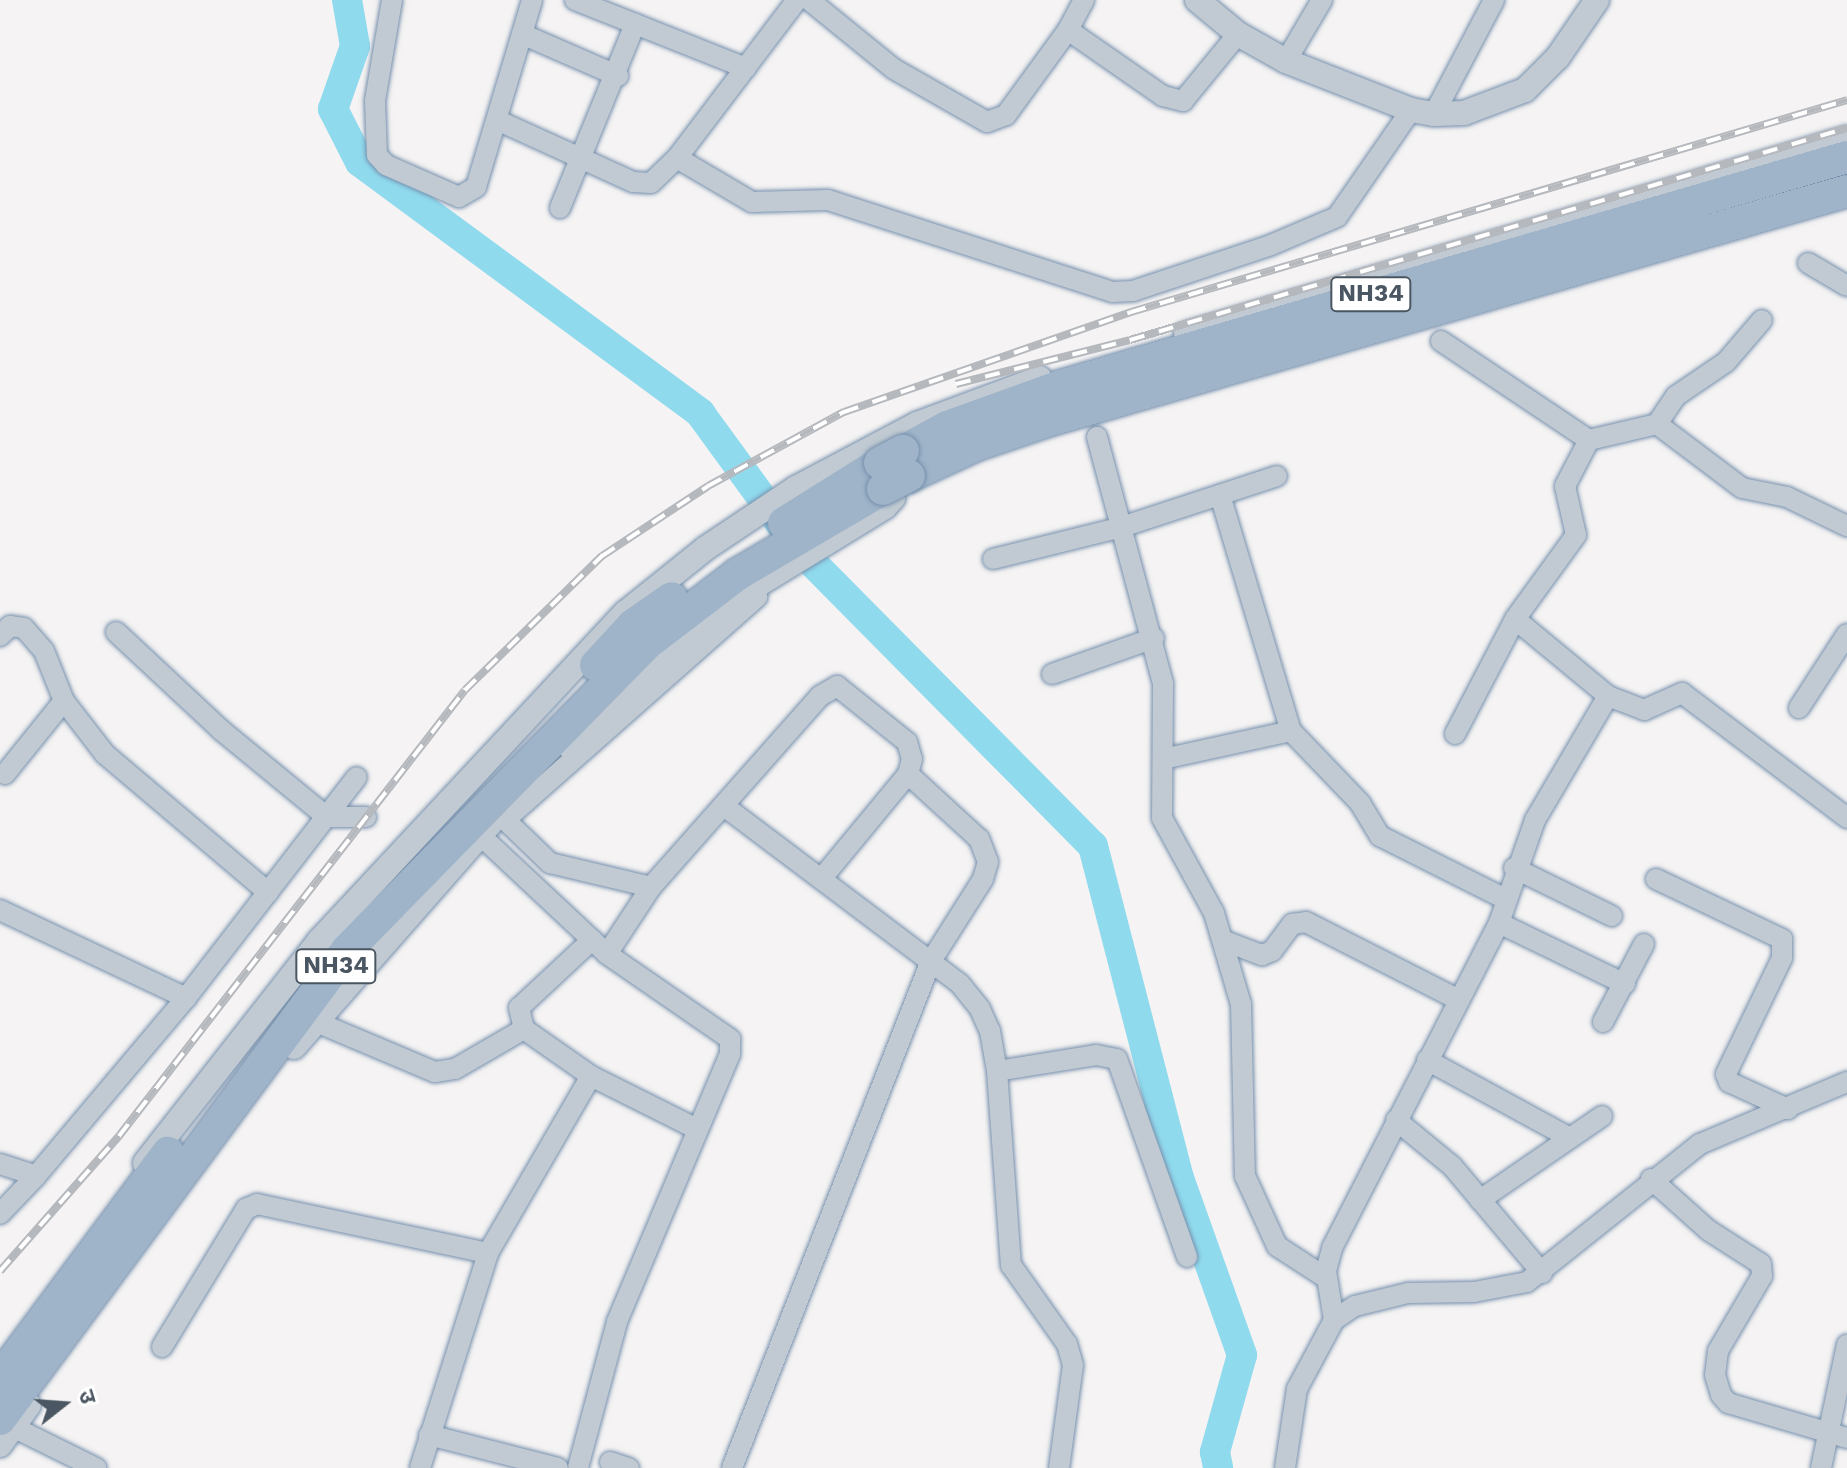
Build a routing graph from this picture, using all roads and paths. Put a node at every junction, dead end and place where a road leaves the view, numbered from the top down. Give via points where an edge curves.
1 (392, 0) edge
2 (532, 0) edge
3 (575, 0) edge
4 (797, 0) edge
5 (809, 0) edge
6 (1084, 0) edge
7 (1322, 0) edge
8 (1494, 0) edge
9 (1597, 0) edge
10 (1202, 2) edge
11 (635, 24) junction
12 (1068, 30) junction
13 (522, 34) junction
14 (1238, 34) junction
15 (1286, 61) junction
16 (746, 68) junction
17 (618, 76) junction
18 (1422, 112) junction
19 (499, 121) junction
20 (1847, 138) edge
21 (1847, 157) edge
22 (677, 158) junction
23 (582, 160) junction
24 (1847, 191) edge
25 (560, 208) dead end
26 (1808, 263) dead end
27 (1847, 286) edge
28 (1762, 320) dead end
29 (1441, 341) dead end
30 (1657, 424) junction
31 (1097, 437) dead end
32 (1589, 440) junction
33 (892, 464) junction
34 (1277, 476) dead end
35 (1220, 495) junction
36 (822, 511) junction
37 (1847, 526) edge
38 (1122, 527) junction
39 (993, 559) dead end
40 (744, 579) junction
41 (1515, 619) junction
42 (116, 632) dead end
43 (1847, 634) edge
44 (0, 636) edge
45 (1154, 638) junction
46 (1052, 674) dead end
47 (1608, 696) junction
48 (64, 701) junction
49 (1799, 708) dead end
50 (1291, 731) junction
51 (1455, 734) dead end
52 (1163, 759) junction
53 (5, 774) dead end
54 (908, 774) junction
55 (357, 777) dead end
56 (724, 806) junction
57 (327, 817) junction
58 (366, 817) dead end
59 (502, 817) junction
60 (1847, 818) edge
61 (481, 836) junction
62 (1514, 868) junction
63 (821, 879) junction
64 (1656, 879) dead end
65 (651, 887) junction
66 (268, 892) junction
67 (1507, 900) junction
68 (0, 910) edge
69 (1612, 916) dead end
70 (1499, 923) junction
71 (1225, 941) junction
72 (1644, 944) dead end
73 (600, 947) junction
74 (931, 961) junction
75 (1625, 984) junction
76 (186, 998) junction
77 (1457, 999) junction
78 (314, 1021) junction
79 (1603, 1022) dead end
80 (524, 1029) junction
81 (1427, 1060) junction
82 (997, 1071) junction
83 (591, 1076) junction
84 (1847, 1082) edge
85 (1788, 1109) junction
86 (1602, 1116) dead end
87 (1396, 1120) junction
88 (697, 1129) junction
89 (1570, 1138) junction
90 (0, 1164) edge
91 (36, 1176) junction
92 (1651, 1179) junction
93 (1480, 1200) junction
94 (0, 1214) edge
95 (488, 1253) junction
96 (1187, 1257) dead end
97 (1542, 1273) junction
98 (1326, 1278) junction
99 (1334, 1320) junction
100 (1847, 1345) edge
101 (162, 1347) dead end
102 (0, 1357) edge
103 (0, 1378) edge
104 (4, 1427) edge
105 (429, 1435) junction
106 (1838, 1436) edge
107 (96, 1468) edge
108 (420, 1468) edge
109 (558, 1468) edge
110 (578, 1468) edge
111 (732, 1468) edge
112 (1059, 1468) edge
113 (1285, 1468) edge
114 (1821, 1468) edge

1 - 19 street via 375,101 377,155 386,165 459,197 476,187
2 - 13 street
3 - 11 street
4 - 16 street
5 - 12 street via 894,69 987,122 1006,115
6 - 12 street
7 - 15 street
8 - 18 street
9 - 18 street via 1558,57 1525,90 1464,113
10 - 14 street
11 - 16 street
11 - 17 street
12 - 14 street via 1163,96 1183,101
13 - 17 street
13 - 19 street
14 - 15 street
15 - 18 street
16 - 22 street
17 - 23 street
18 - 22 street via 1337,217 1133,291 1113,292 828,200 752,202
19 - 23 street
20 - 33 street via 995,392
21 - 33 highway, NH34 via 1058,387 947,427
22 - 23 street via 642,185
23 - 25 street
24 - 33 highway, NH34
26 - 27 street
28 - 30 street via 1726,362 1676,396
29 - 32 street
30 - 32 street
30 - 37 street via 1742,488 1787,497
31 - 38 street
32 - 41 street via 1565,486 1576,535
33 - 36 highway, NH34
33 - 36 street
33 - 36 street via 893,498
34 - 35 street
35 - 38 street
35 - 50 street
36 - 40 highway, NH34
36 - 102 street via 745,523 625,613 319,941 168,1130
38 - 39 street
38 - 45 street
40 - 59 street via 662,653
40 - 103 highway, NH34 via 633,625 339,931
40 - 104 highway, NH34 via 649,642 348,949
41 - 47 street
41 - 51 street
42 - 57 street via 221,730
43 - 49 street
44 - 48 street via 17,626 39,642
45 - 46 street
45 - 52 street via 1163,683
47 - 60 street via 1644,710 1682,693
47 - 62 street via 1535,820
48 - 53 street
48 - 66 street via 136,784
50 - 52 street
50 - 67 street via 1360,803 1380,836
52 - 71 street via 1162,818
54 - 56 street via 912,759 907,742 837,686 820,696
54 - 63 street
54 - 74 street via 979,839 988,862 983,879
55 - 57 street
56 - 63 street
56 - 65 street
57 - 58 street
57 - 66 street
59 - 61 street
59 - 65 street via 550,863
61 - 73 street
61 - 78 street
62 - 67 street
62 - 69 street
63 - 74 street
64 - 85 street via 1782,939 1782,958 1726,1074 1729,1082
65 - 73 street
66 - 76 street
67 - 70 street
68 - 76 street
70 - 75 street
70 - 77 street
71 - 77 street via 1262,955 1272,951 1292,924 1306,922
71 - 98 street via 1241,1004 1245,1176 1277,1246
72 - 75 street
73 - 80 street via 519,1008
73 - 88 street via 730,1039 730,1054
74 - 82 street via 980,1009
74 - 111 street
75 - 79 street
76 - 91 street
77 - 81 street
78 - 80 street via 435,1072 455,1069
78 - 104 street
80 - 83 street
81 - 87 street
81 - 89 street
82 - 96 street via 1096,1055 1117,1059
82 - 112 street via 1011,1265 1067,1344 1073,1365
83 - 88 street
83 - 95 street
84 - 85 street
85 - 92 street via 1700,1144
86 - 89 street
87 - 93 street via 1452,1166
87 - 98 street via 1332,1248
88 - 110 street via 617,1322
89 - 93 street
90 - 91 street
91 - 94 street
92 - 97 street
92 - 106 street via 1708,1230 1761,1264 1762,1276 1718,1351 1715,1375 1721,1395 1728,1403
93 - 97 street
95 - 101 street via 257,1204 246,1209
95 - 105 street
97 - 99 street via 1492,1290 1408,1293 1355,1306
98 - 99 street
99 - 113 street via 1297,1389
100 - 106 street
104 - 107 street
105 - 108 street
105 - 109 street
106 - 114 street

